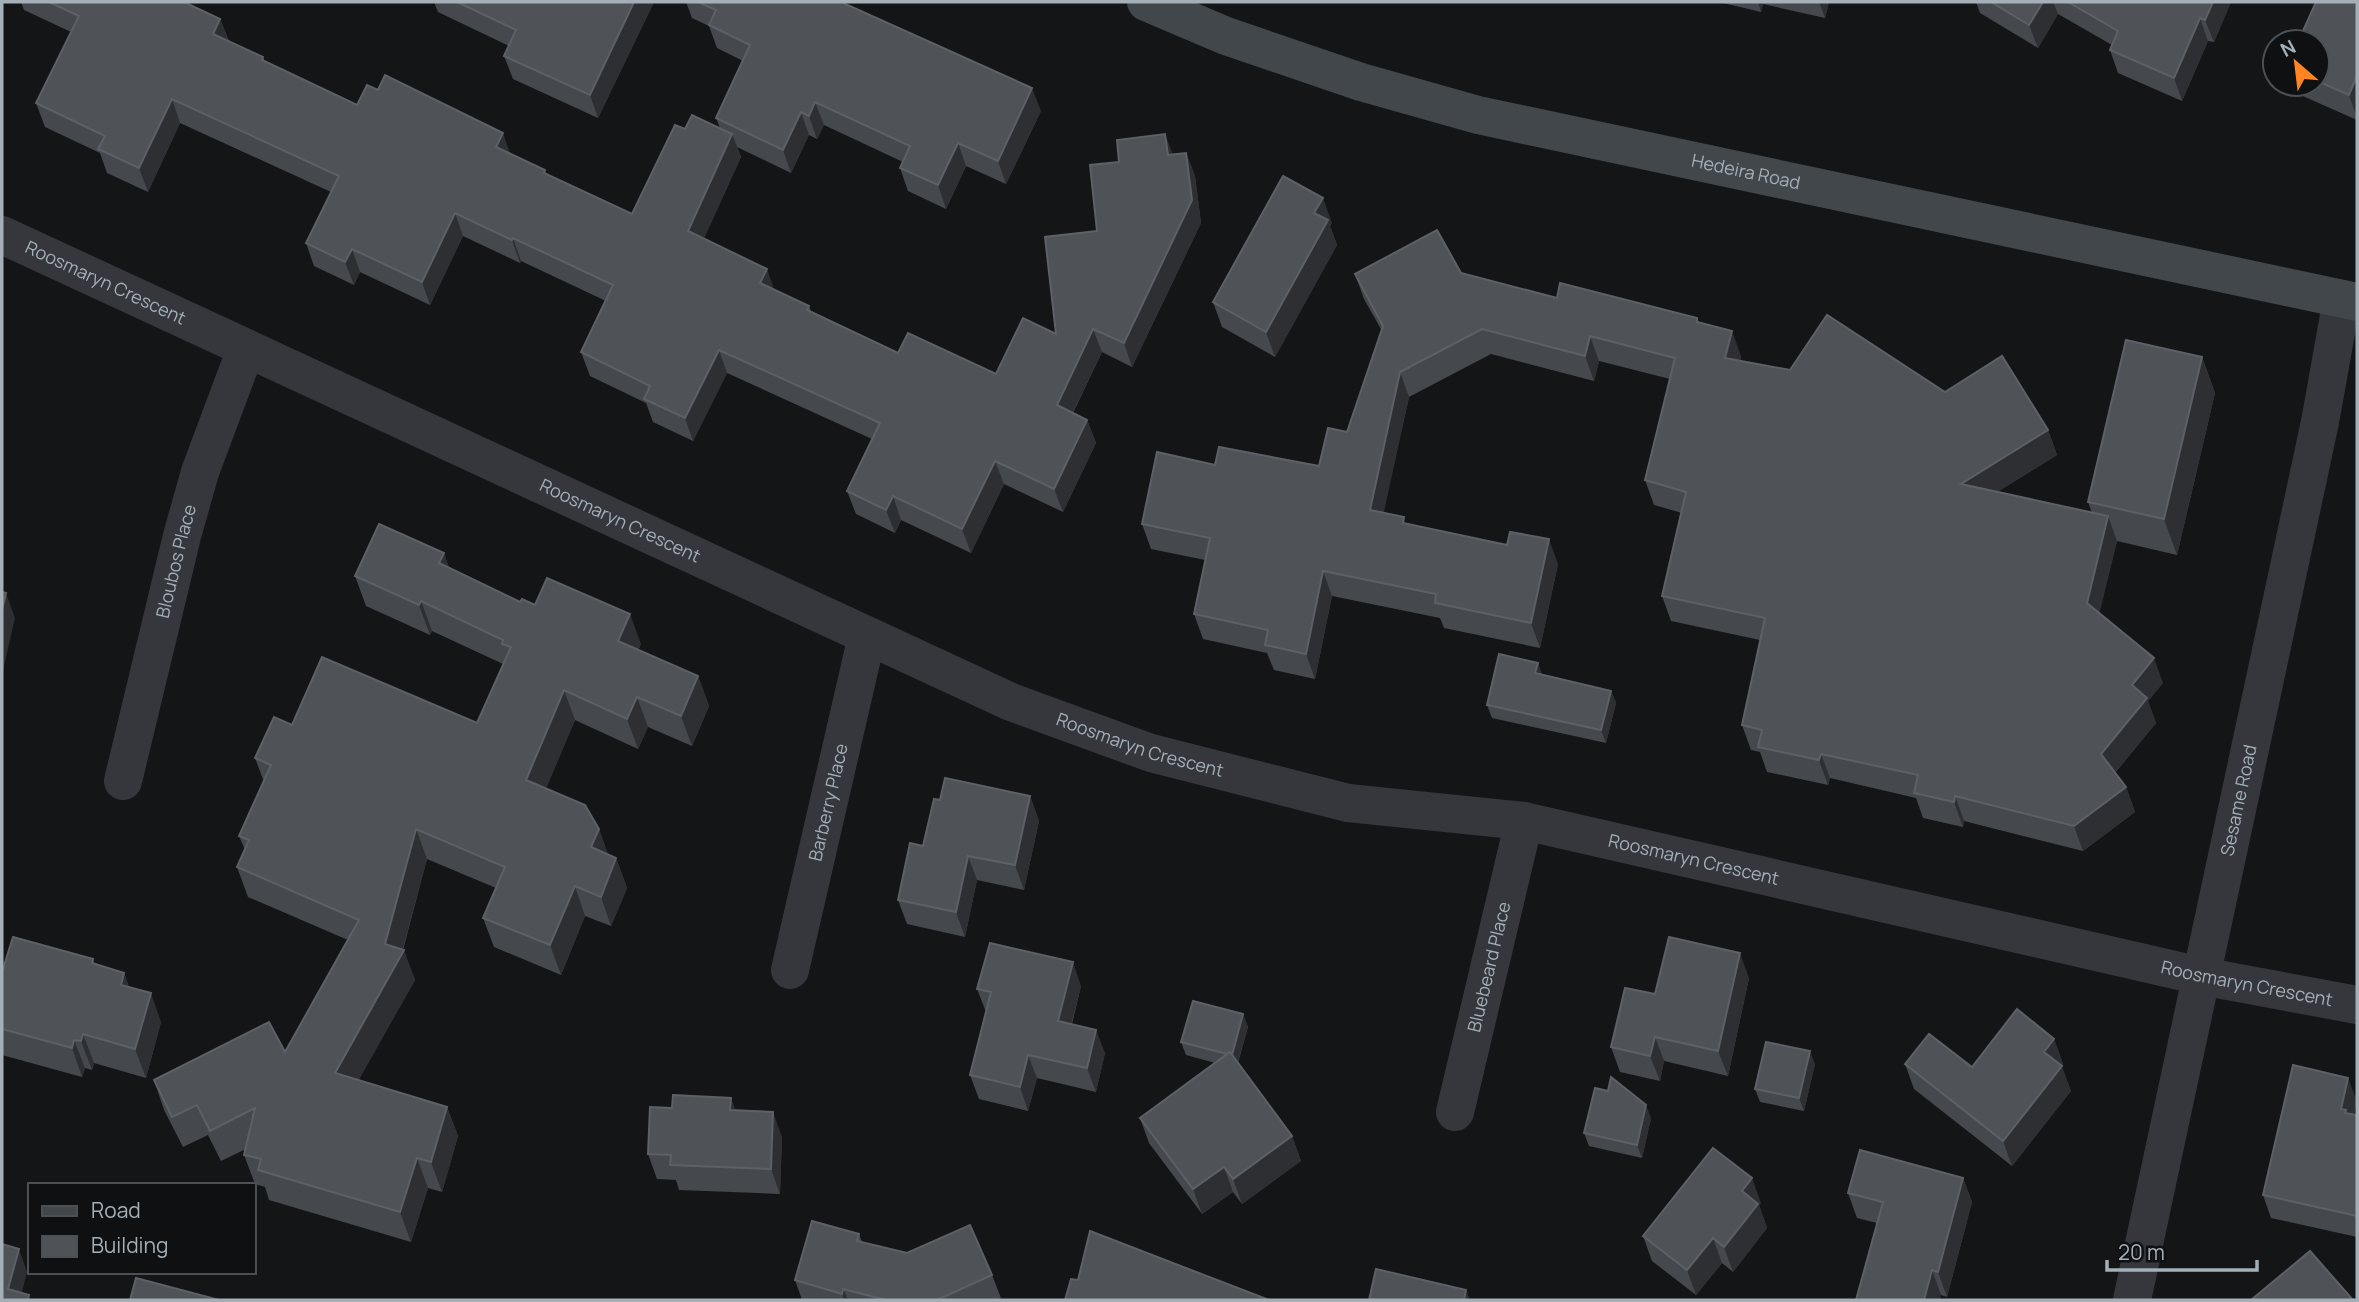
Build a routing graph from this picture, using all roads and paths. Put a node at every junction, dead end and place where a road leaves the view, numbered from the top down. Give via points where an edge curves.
1 (1146, 2) edge
2 (2, 235) edge
3 (2350, 300) edge
4 (246, 349) junction
5 (867, 636) junction
6 (123, 781) dead end
7 (1524, 821) junction
8 (790, 970) dead end
9 (2201, 976) junction
10 (2357, 1005) edge
11 (1455, 1112) dead end
12 (2132, 1300) edge

1 - 3 street, Hedeira Road via 1226,36 1361,82 1478,115
2 - 4 street, Roosmaryn Crescent
3 - 9 street, Sesame Road
4 - 5 street, Roosmaryn Crescent
4 - 6 street, Bloubos Place via 185,523
5 - 7 street, Roosmaryn Crescent via 1011,702 1151,753 1348,803
5 - 8 street, Barberry Place
7 - 9 street, Roosmaryn Crescent
7 - 11 street, Bluebeard Place
9 - 10 street, Roosmaryn Crescent
9 - 12 street, Sesame Road

